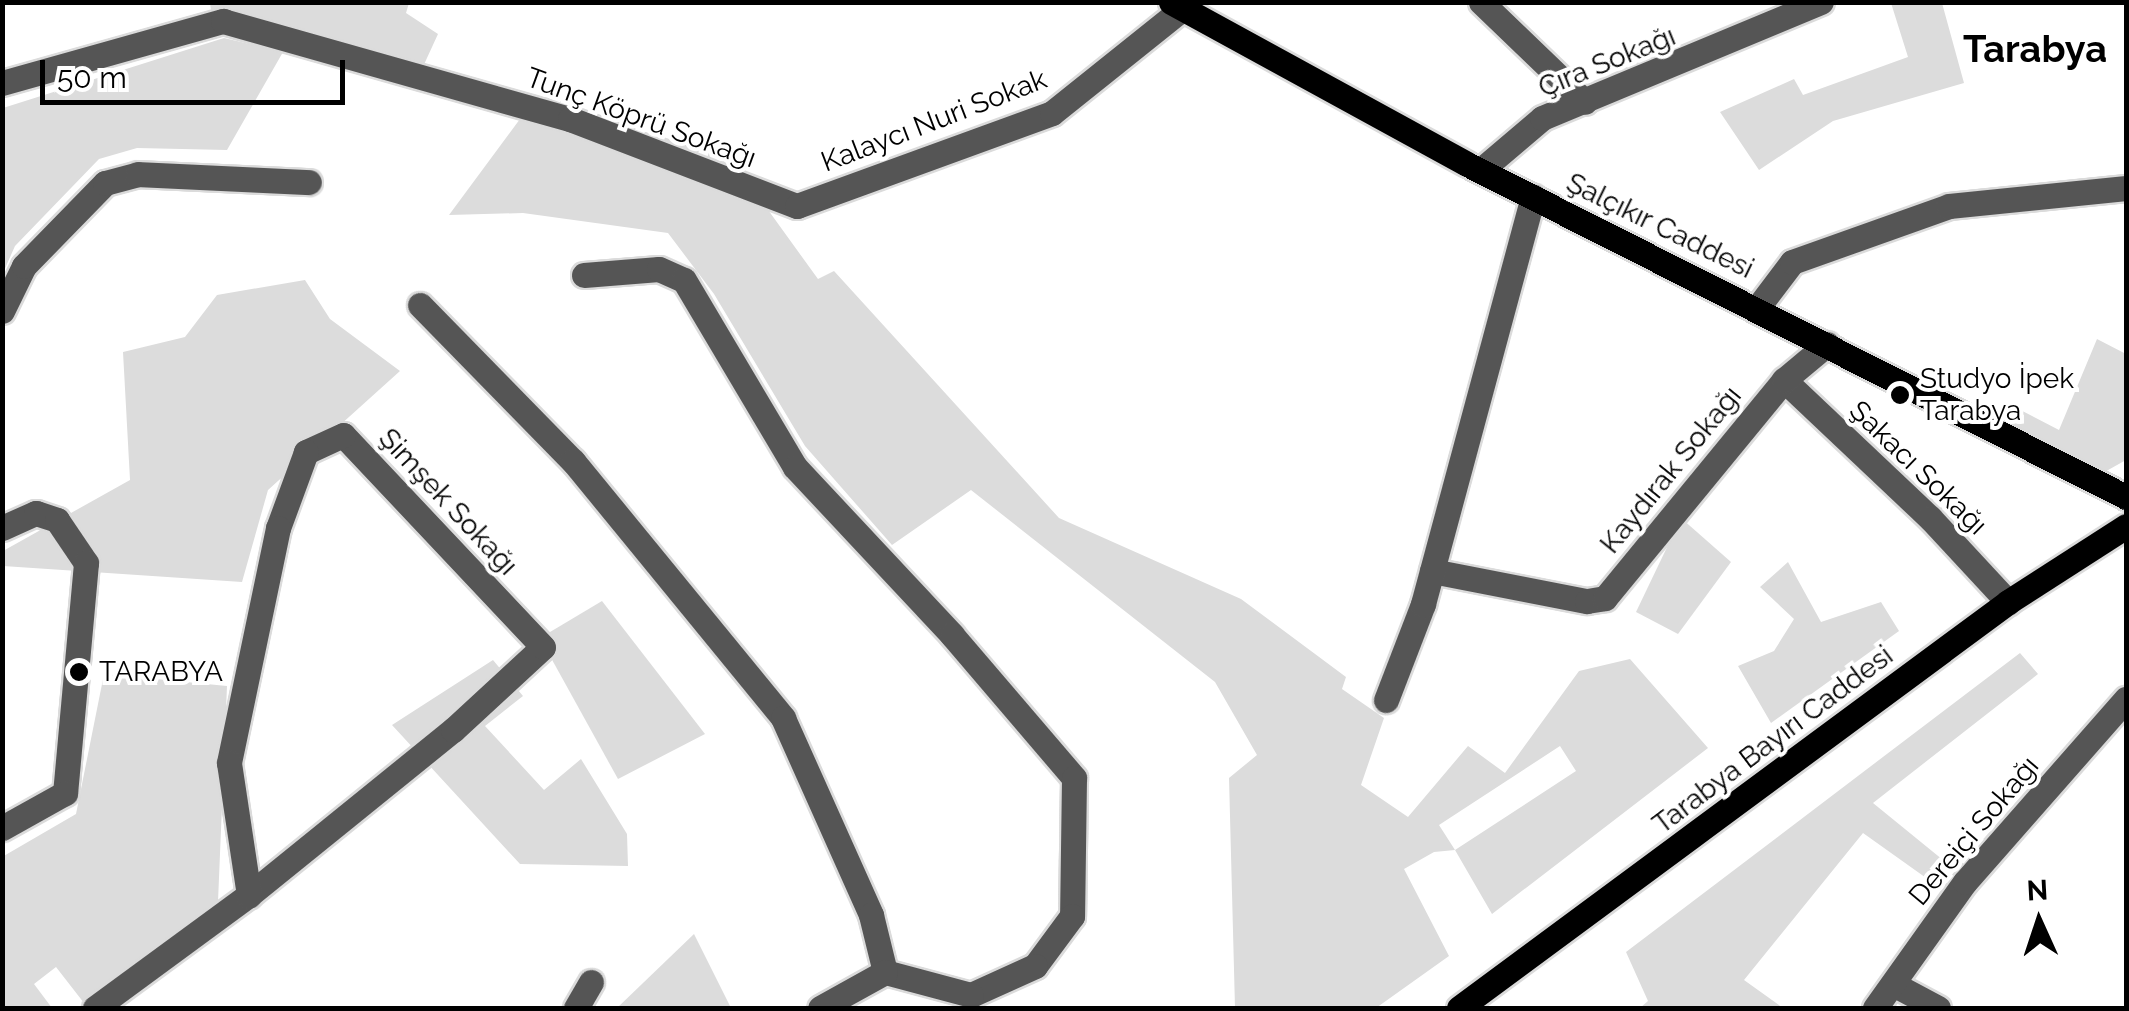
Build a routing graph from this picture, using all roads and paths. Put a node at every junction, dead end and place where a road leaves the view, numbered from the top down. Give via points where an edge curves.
1 (1481, 2) edge
2 (1821, 2) edge
3 (1177, 6) edge
4 (2, 83) edge
5 (1585, 102) junction
6 (1481, 170) junction
7 (309, 182) dead end
8 (2126, 188) edge
9 (1533, 197) junction
10 (796, 206) joint
11 (584, 275) dead end
12 (420, 305) dead end
13 (1758, 308) junction
14 (2, 312) edge
15 (1828, 344) junction
16 (1784, 380) junction
17 (2126, 498) edge
18 (2126, 526) edge
19 (2, 528) edge
20 (1432, 572) junction
21 (2008, 602) junction
22 (2126, 699) edge
23 (1386, 700) dead end
24 (2, 828) edge
25 (250, 894) junction
26 (885, 972) junction
27 (591, 982) dead end
28 (1893, 984) junction
29 (95, 1008) edge
30 (576, 1008) edge
31 (820, 1008) edge
32 (1459, 1008) edge
33 (1875, 1008) edge
34 (1938, 1008) edge

1 - 5 street
2 - 5 street, Çıra Sokağı
3 - 6 main road, Şalçıkır Caddesi
3 - 10 street, Kalaycı Nuri Sokak via 1052,113
4 - 10 street, Tunç Köprü Sokağı via 223,21 570,118
5 - 6 street, Çıra Sokağı via 1542,118
6 - 9 main road, Şalçıkır Caddesi
7 - 14 street via 138,174 105,183 24,266
8 - 13 street via 1949,206 1792,262
9 - 13 main road, Şalçıkır Caddesi
9 - 20 street
11 - 26 street via 659,269 684,280 795,468 1074,778 1072,916 1035,966 971,995
12 - 26 street via 572,461 783,718 871,916
13 - 15 main road, Şalçıkır Caddesi
15 - 16 street, Kaydırak Sokağı
15 - 17 main road, Şalçıkır Caddesi
16 - 20 street, Kaydırak Sokağı via 1605,598
16 - 21 street, Şakacı Sokağı
18 - 21 main road, Tarabya Bayırı Caddesi
19 - 24 street via 36,513 57,520 86,564 65,792
20 - 23 street
21 - 32 main road, Tarabya Bayırı Caddesi
22 - 28 street, Dereiçi Sokağı via 1965,882
25 - 25 street, Şimşek Sokağı via 453,730 544,647 343,435 306,452 278,528 229,763
25 - 29 street, Şimşek Sokağı
26 - 31 street
27 - 30 street
28 - 33 street, Dereiçi Sokağı
28 - 34 street

